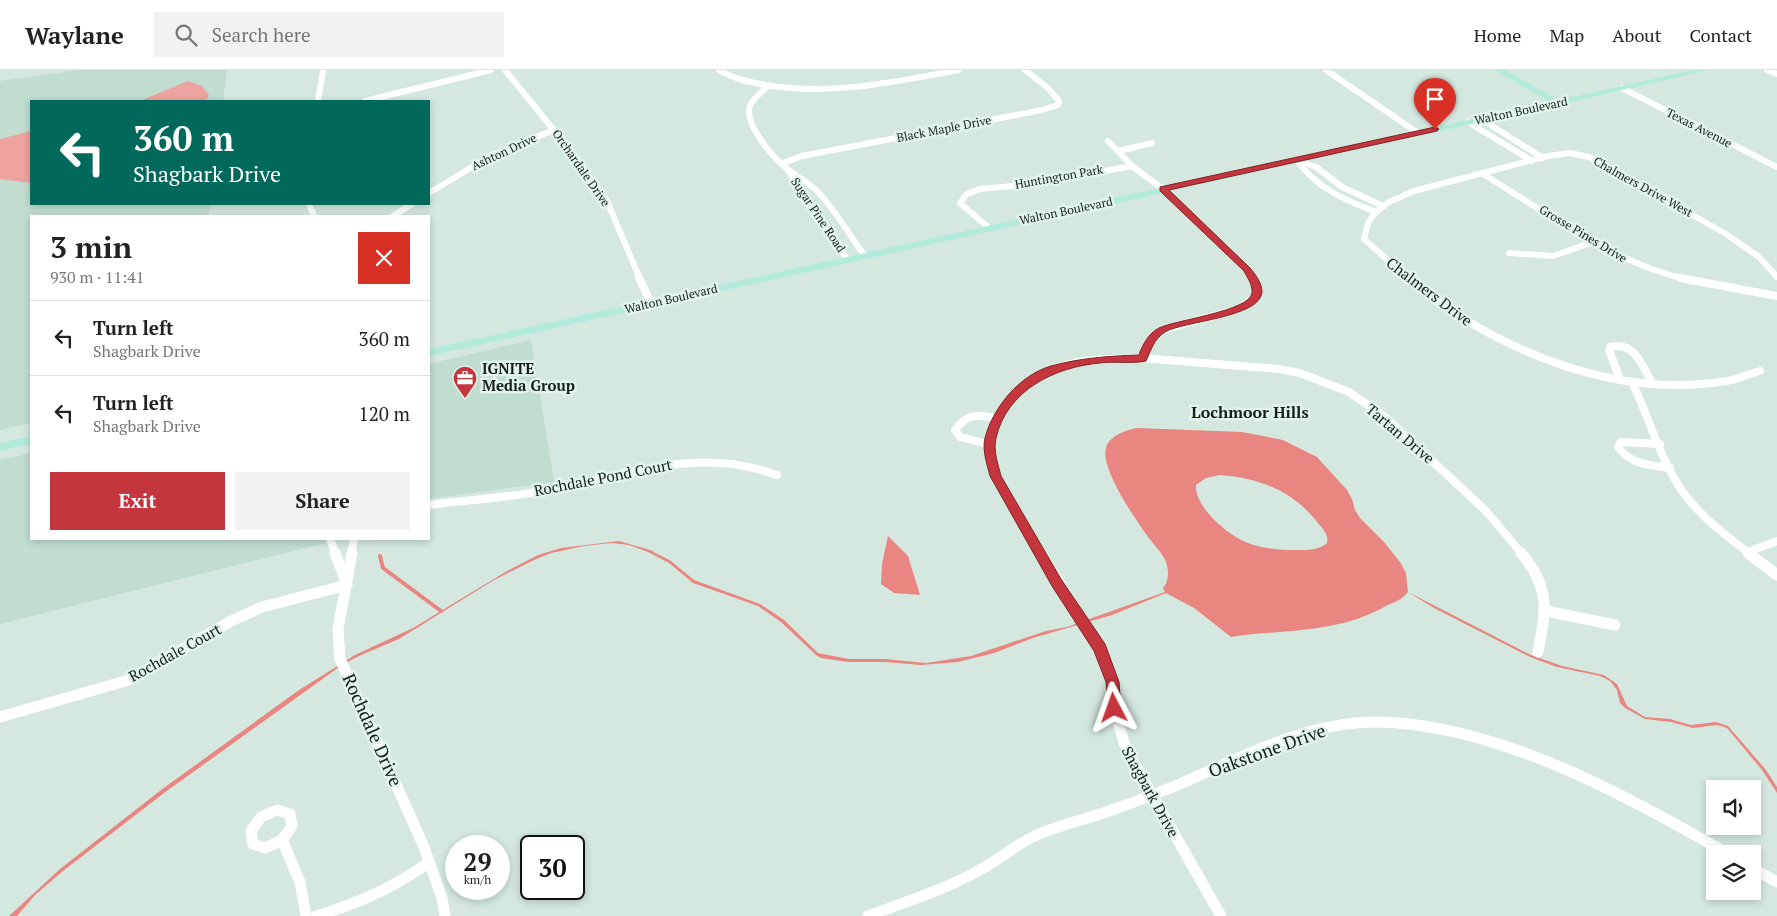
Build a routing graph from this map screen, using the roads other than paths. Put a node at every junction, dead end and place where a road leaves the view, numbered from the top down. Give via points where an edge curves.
1 (323, 70) edge
2 (491, 70) edge
3 (505, 70) edge
4 (719, 70) edge
5 (959, 70) edge
6 (1025, 70) edge
7 (1326, 70) edge
8 (1499, 70) edge
9 (1704, 70) edge
10 (1767, 70) edge
11 (1777, 74) edge
12 (768, 86) junction
13 (1622, 88) junction
14 (318, 100) edge
15 (369, 100) edge
16 (1558, 103) junction
17 (1481, 119) junction
18 (1468, 122) junction
19 (554, 130) junction
20 (1418, 133) junction
21 (1108, 141) dead end
22 (1152, 144) dead end
23 (1118, 151) junction
24 (1543, 158) junction
25 (1297, 160) junction
26 (1532, 161) junction
27 (781, 164) junction
28 (1132, 166) junction
29 (1777, 167) edge
30 (789, 172) junction
31 (1483, 174) junction
32 (1163, 189) junction
33 (430, 192) edge
34 (410, 205) edge
35 (1379, 209) junction
36 (394, 215) edge
37 (989, 228) junction
38 (1593, 242) junction
39 (1509, 253) dead end
40 (864, 255) junction
41 (847, 259) junction
42 (1777, 277) edge
43 (1777, 296) edge
44 (650, 303) junction
45 (430, 352) edge
46 (1142, 358) junction
47 (1760, 371) dead end
48 (1620, 379) junction
49 (1632, 382) junction
50 (1652, 384) junction
51 (999, 418) junction
52 (30, 440) edge
53 (1660, 444) junction
54 (990, 445) junction
55 (0, 447) edge
56 (1670, 468) junction
57 (777, 475) dead end
58 (430, 505) edge
59 (330, 540) edge
60 (354, 540) edge
61 (1777, 541) edge
62 (1748, 552) junction
63 (1777, 575) edge
64 (347, 585) junction
65 (1546, 610) junction
66 (1615, 626) dead end
67 (1538, 652) dead end
68 (0, 717) edge
69 (1151, 796) junction
70 (282, 840) dead end
71 (1712, 845) edge
72 (429, 862) junction
73 (1761, 873) edge
74 (1777, 882) edge
75 (306, 916) edge
76 (316, 916) edge
77 (445, 916) edge
78 (868, 916) edge
79 (1221, 916) edge

1 - 14 street
2 - 15 street
3 - 19 street, Orchardale Drive
4 - 12 street
5 - 12 street via 834,90 805,91
6 - 27 street, Black Maple Drive via 1048,88 1058,105 802,156
7 - 20 street
8 - 16 main road
9 - 13 main road, Walton Boulevard
10 - 11 street
12 - 27 street, Sugar Pine Road via 755,98 749,118
13 - 16 main road, Walton Boulevard
13 - 29 street, Texas Avenue
16 - 17 main road, Walton Boulevard
17 - 18 main road, Walton Boulevard
17 - 24 street
18 - 20 main road, Walton Boulevard
18 - 26 street
19 - 33 street, Ashton Drive via 492,155
19 - 44 street, Orchardale Drive via 607,201
20 - 25 main road, Walton Boulevard
21 - 23 street
22 - 23 street
23 - 28 street
24 - 26 street, Chalmers Drive West
24 - 42 street, Chalmers Drive West via 1571,153 1589,157 1725,233 1768,265
25 - 32 main road, Walton Boulevard
25 - 35 street via 1316,168
25 - 35 street via 1303,171 1338,196
26 - 31 street, Chalmers Drive West
27 - 30 street, Sugar Pine Road
28 - 32 street
28 - 37 street, Huntington Park via 1033,184 980,189 967,194 960,203
30 - 40 street, Sugar Pine Road via 816,190
30 - 41 street, Sugar Pine Road
31 - 35 street, Chalmers Drive West via 1400,196
31 - 38 street, Grosse Pines Drive
32 - 37 main road, Walton Boulevard
32 - 46 street via 1247,270 1257,292 1254,299 1239,309 1162,330 1147,345
34 - 36 street
35 - 48 street, Chalmers Drive via 1368,220 1364,240 1445,308 1486,333 1531,354 1575,369
37 - 40 main road, Walton Boulevard
38 - 39 street via 1553,256
38 - 43 street, Grosse Pines Drive via 1631,262 1663,273
40 - 41 main road, Walton Boulevard
41 - 44 main road, Walton Boulevard
44 - 45 main road, Walton Boulevard
46 - 51 street, Shagbark Drive via 1099,359 1052,369 1014,395
46 - 65 street, Tartan Drive via 1279,370 1349,392 1385,418 1486,511 1529,564 1541,584
47 - 50 street, Chalmers Drive via 1743,378 1696,385
48 - 49 street, Chalmers Drive
48 - 50 street via 1609,350 1614,345 1636,353
49 - 50 street, Chalmers Drive
49 - 53 street
51 - 54 street, Shagbark Drive
51 - 54 street via 974,416 963,419 956,430 960,437
52 - 55 main road
53 - 56 street
53 - 56 street via 1628,441 1621,442 1618,447 1629,460
54 - 69 street, Shagbark Drive via 996,476 1057,582 1100,648 1112,682 1118,728
56 - 62 street via 1695,506
57 - 58 street, Rochdale Pond Court via 729,463 670,464 542,491
59 - 64 street
60 - 64 street, Rochdale Drive
61 - 62 street
62 - 63 street
64 - 68 street, Rochdale Court via 262,607 128,680
64 - 72 street, Rochdale Drive via 338,629 340,659
65 - 66 street
65 - 67 street, Tartan Drive
69 - 71 street, Oakstone Drive via 1314,731 1356,723 1393,723 1461,734 1514,749 1574,772
69 - 78 street, Oakstone Drive via 1040,834 967,877
69 - 79 street, Shagbark Drive
70 - 75 street via 300,882
72 - 76 street via 368,900
72 - 77 street, Rochdale Drive
73 - 74 street

